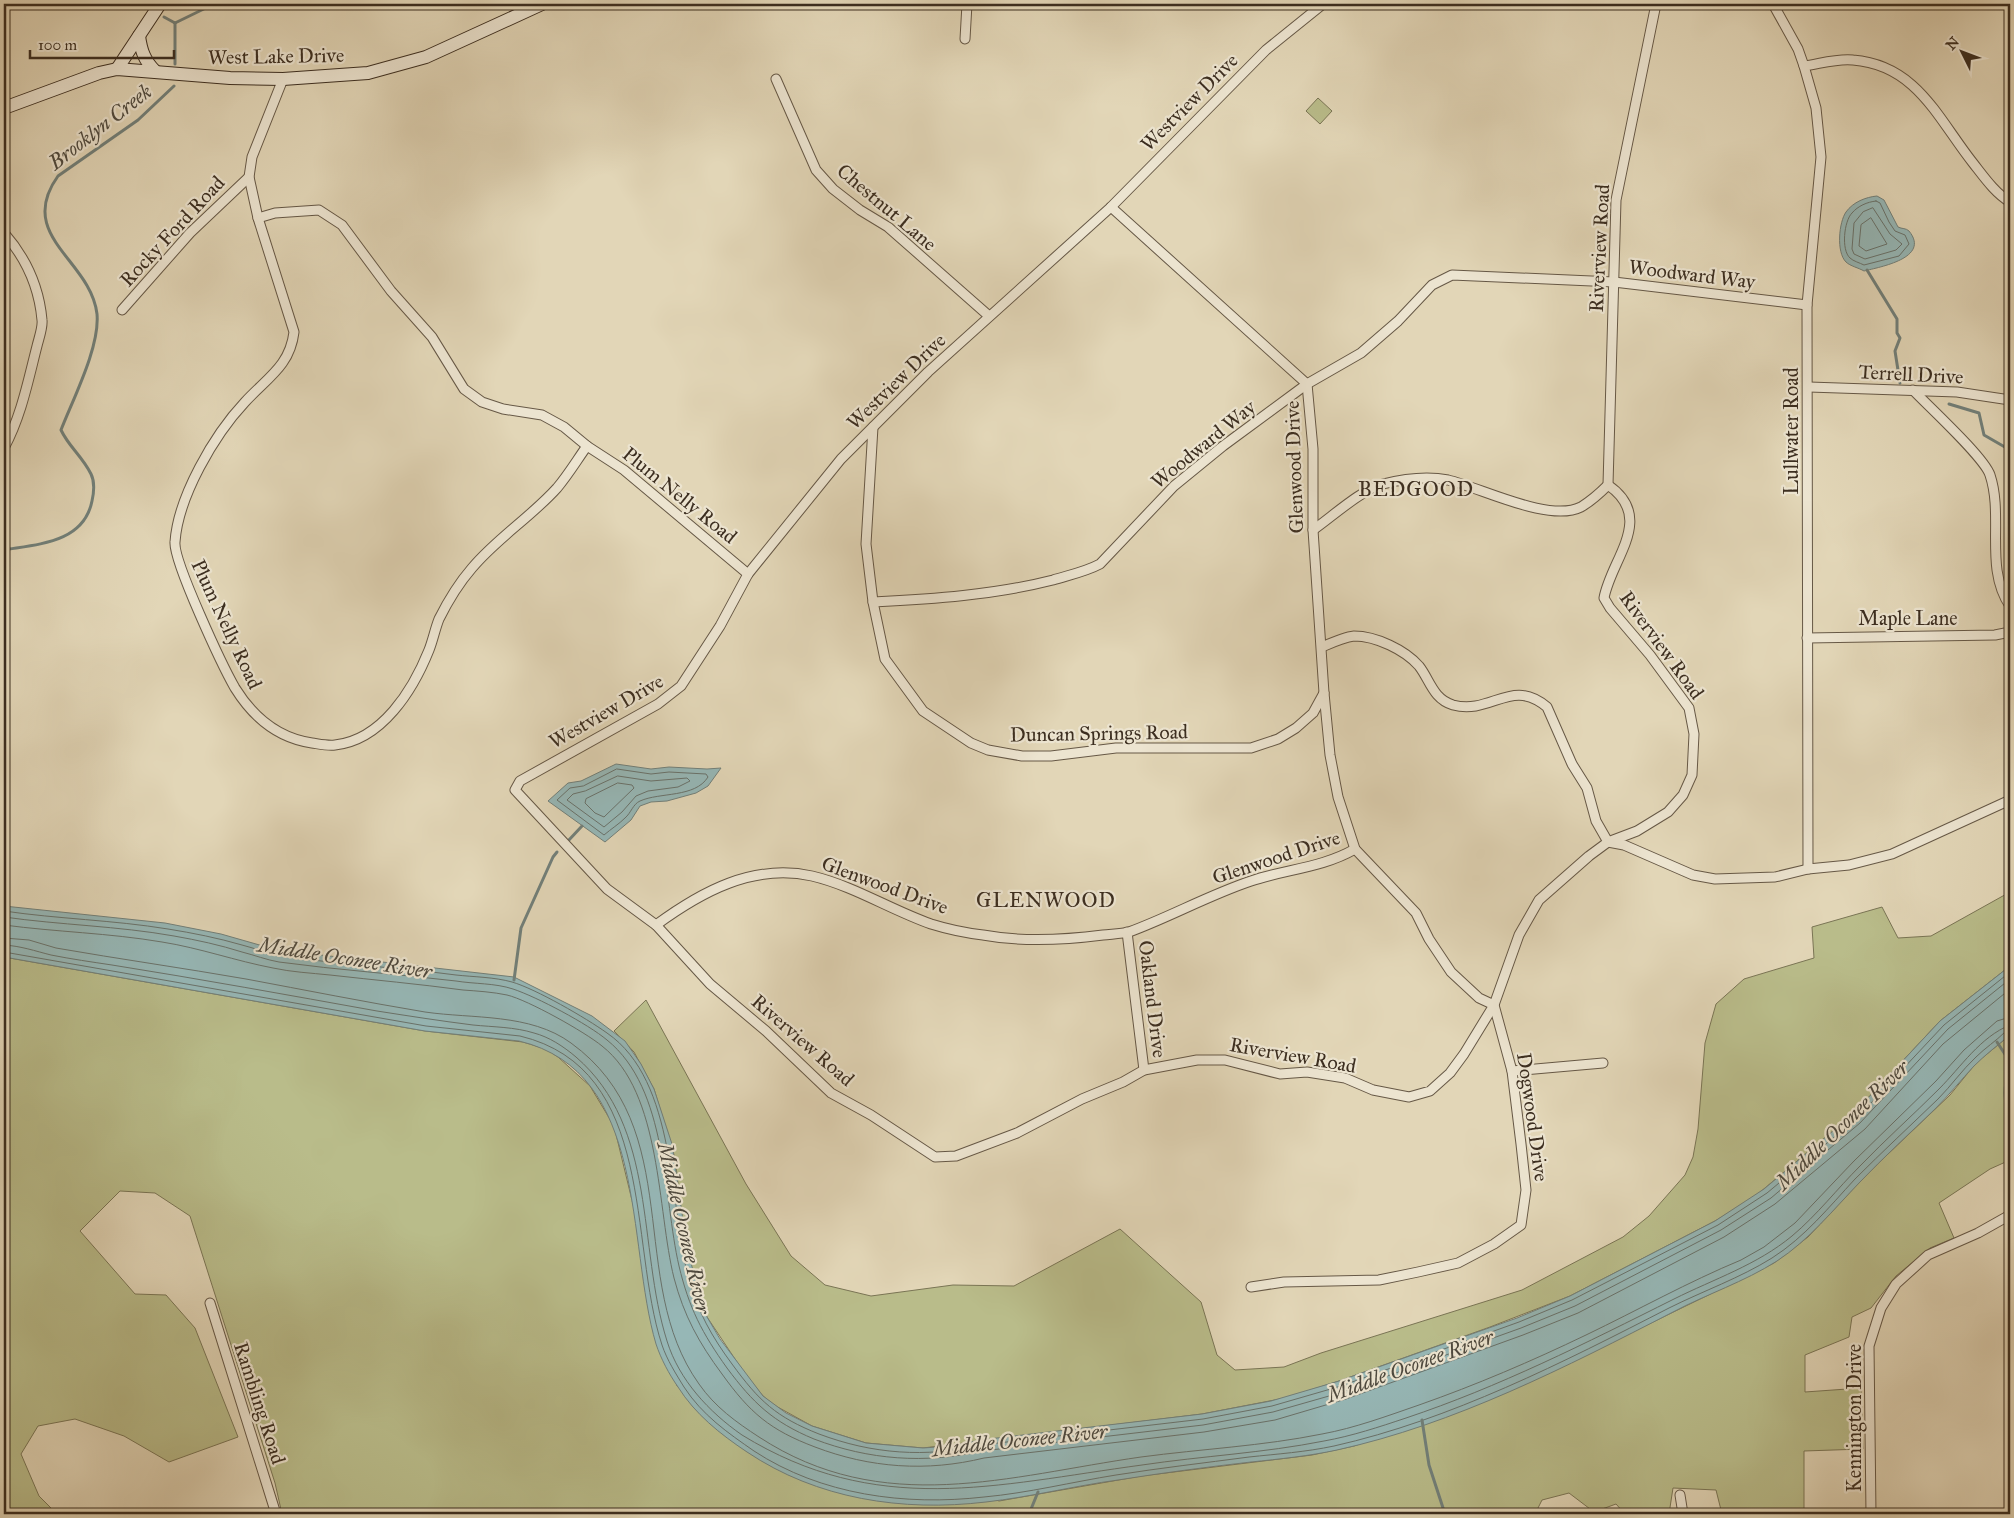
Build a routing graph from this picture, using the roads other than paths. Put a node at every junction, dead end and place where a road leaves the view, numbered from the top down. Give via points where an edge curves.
1 (160, 4) edge
2 (542, 4) edge
3 (967, 4) edge
4 (1323, 4) edge
5 (1656, 4) edge
6 (1773, 4) edge
7 (139, 36) junction
8 (966, 39) dead end
9 (1804, 66) junction
10 (117, 69) junction
11 (155, 71) junction
12 (283, 79) junction
13 (776, 79) dead end
14 (4, 108) edge
15 (248, 177) junction
16 (2010, 202) edge
17 (1112, 206) junction
18 (258, 218) junction
19 (4, 234) edge
20 (1614, 282) junction
21 (1807, 305) junction
22 (122, 310) dead end
23 (989, 316) junction
24 (1308, 384) junction
25 (1809, 387) junction
26 (1913, 390) junction
27 (2010, 400) edge
28 (873, 427) junction
29 (587, 446) junction
30 (4, 448) edge
31 (1608, 485) junction
32 (1313, 530) junction
33 (748, 574) junction
34 (873, 602) junction
35 (2010, 606) edge
36 (2010, 632) edge
37 (1806, 638) junction
38 (1322, 647) junction
39 (1324, 693) junction
40 (515, 790) joint
41 (2010, 800) edge
42 (1608, 842) junction
43 (1355, 849) junction
44 (1808, 869) junction
45 (656, 925) junction
46 (1127, 932) junction
47 (1494, 1005) junction
48 (1603, 1063) dead end
49 (1144, 1070) junction
50 (1512, 1071) junction
51 (2010, 1214) edge
52 (1251, 1287) dead end
53 (210, 1303) dead end
54 (1680, 1495) dead end
55 (276, 1514) edge
56 (1683, 1514) edge
57 (1871, 1514) edge

1 - 7 main road
2 - 12 main road, West Lake Drive via 426,58 368,73
3 - 8 street
4 - 17 street, Westview Drive via 1266,50
5 - 20 street, Riverview Road via 1616,200
6 - 9 street, Lullwater Road
7 - 10 main road
7 - 11 main road via 142,53
9 - 16 street via 1852,60 1881,65 1906,77 1987,181
9 - 21 street, Lullwater Road via 1816,108 1821,157
10 - 11 main road, West Lake Drive
10 - 14 main road, West Lake Drive
11 - 12 main road, West Lake Drive
12 - 15 street, Plum Nelly Road via 252,157
13 - 23 street, Chestnut Lane via 816,170 833,189 888,227
15 - 18 street, Plum Nelly Road
15 - 22 street, Rocky Ford Road via 190,233
17 - 23 street, Westview Drive
17 - 24 street, Glenwood Drive
18 - 29 street, Plum Nelly Road via 290,211 319,210 342,225 391,291 432,337 464,389 482,402 542,415 564,427
18 - 29 street, Plum Nelly Road via 294,332 292,349 283,364 244,403 221,433 184,500 174,546 178,563 234,686 266,725 287,737 334,745 358,739 377,728 408,689 444,612 473,567 556,488
19 - 30 street via 21,252 32,274 43,321 26,389
20 - 21 street, Woodward Way
20 - 24 street, Woodward Way via 1452,275 1432,285 1398,321 1361,352
20 - 31 street, Riverview Road
21 - 25 street, Lullwater Road
23 - 28 street, Westview Drive
24 - 32 street, Glenwood Drive via 1313,449
24 - 34 street, Woodward Way via 1174,486 1100,564 1035,584 954,598
25 - 26 street, Terrell Drive
25 - 37 street, Lullwater Road
26 - 27 street, Terrell Drive via 1957,392
26 - 35 street via 1990,472 1997,501 1997,572 2000,587
28 - 33 street, Westview Drive via 841,460
28 - 34 street, Duncan Springs Road via 866,544
29 - 33 street, Plum Nelly Road via 624,470
31 - 32 street via 1580,507 1562,511 1542,509 1447,480 1401,481 1382,484 1364,492
31 - 42 street, Riverview Road via 1628,504 1630,528 1604,598 1689,708 1694,754 1692,775 1683,795 1668,812 1636,832
32 - 38 street, Glenwood Drive
33 - 40 street, Westview Drive via 720,626 681,686 650,709 520,781
34 - 39 street, Duncan Springs Road via 885,659 906,690 924,711 946,728 988,750 1022,756 1051,756 1116,748 1251,748 1278,739 1296,728 1313,713
36 - 37 street, Maple Lane via 1995,635
37 - 44 street, Lullwater Road
38 - 39 street, Glenwood Drive
38 - 42 street via 1354,636 1395,647 1419,666 1438,696 1452,704 1472,707 1513,694 1525,694 1540,701 1587,788 1596,822
39 - 43 street, Glenwood Drive via 1338,797
40 - 45 street, Riverview Road via 607,889
41 - 44 street via 1892,854 1849,865
42 - 44 street via 1624,845 1693,875 1715,879 1775,877
42 - 47 street, Riverview Road via 1538,900 1519,935
43 - 46 street, Glenwood Drive via 1338,859 1252,881
43 - 47 street via 1416,913 1451,972 1479,998
45 - 46 street, Glenwood Drive via 710,890 763,874 788,873 813,876 931,924 983,936 1068,940
45 - 49 street, Riverview Road via 710,984 781,1044 831,1093 935,1157 956,1156 1017,1133
46 - 49 street, Oakland Drive
47 - 49 street, Riverview Road via 1450,1073 1430,1091 1409,1097 1373,1090 1345,1078 1307,1072 1280,1074 1225,1060 1197,1060
47 - 50 street, Dogwood Drive
48 - 50 street
50 - 52 street, Dogwood Drive via 1526,1190 1521,1225 1458,1263 1379,1280 1284,1282
51 - 57 street, Kennington Drive via 1978,1233 1928,1255 1896,1284 1881,1308 1869,1346
53 - 55 street, Rambling Road
54 - 56 street

